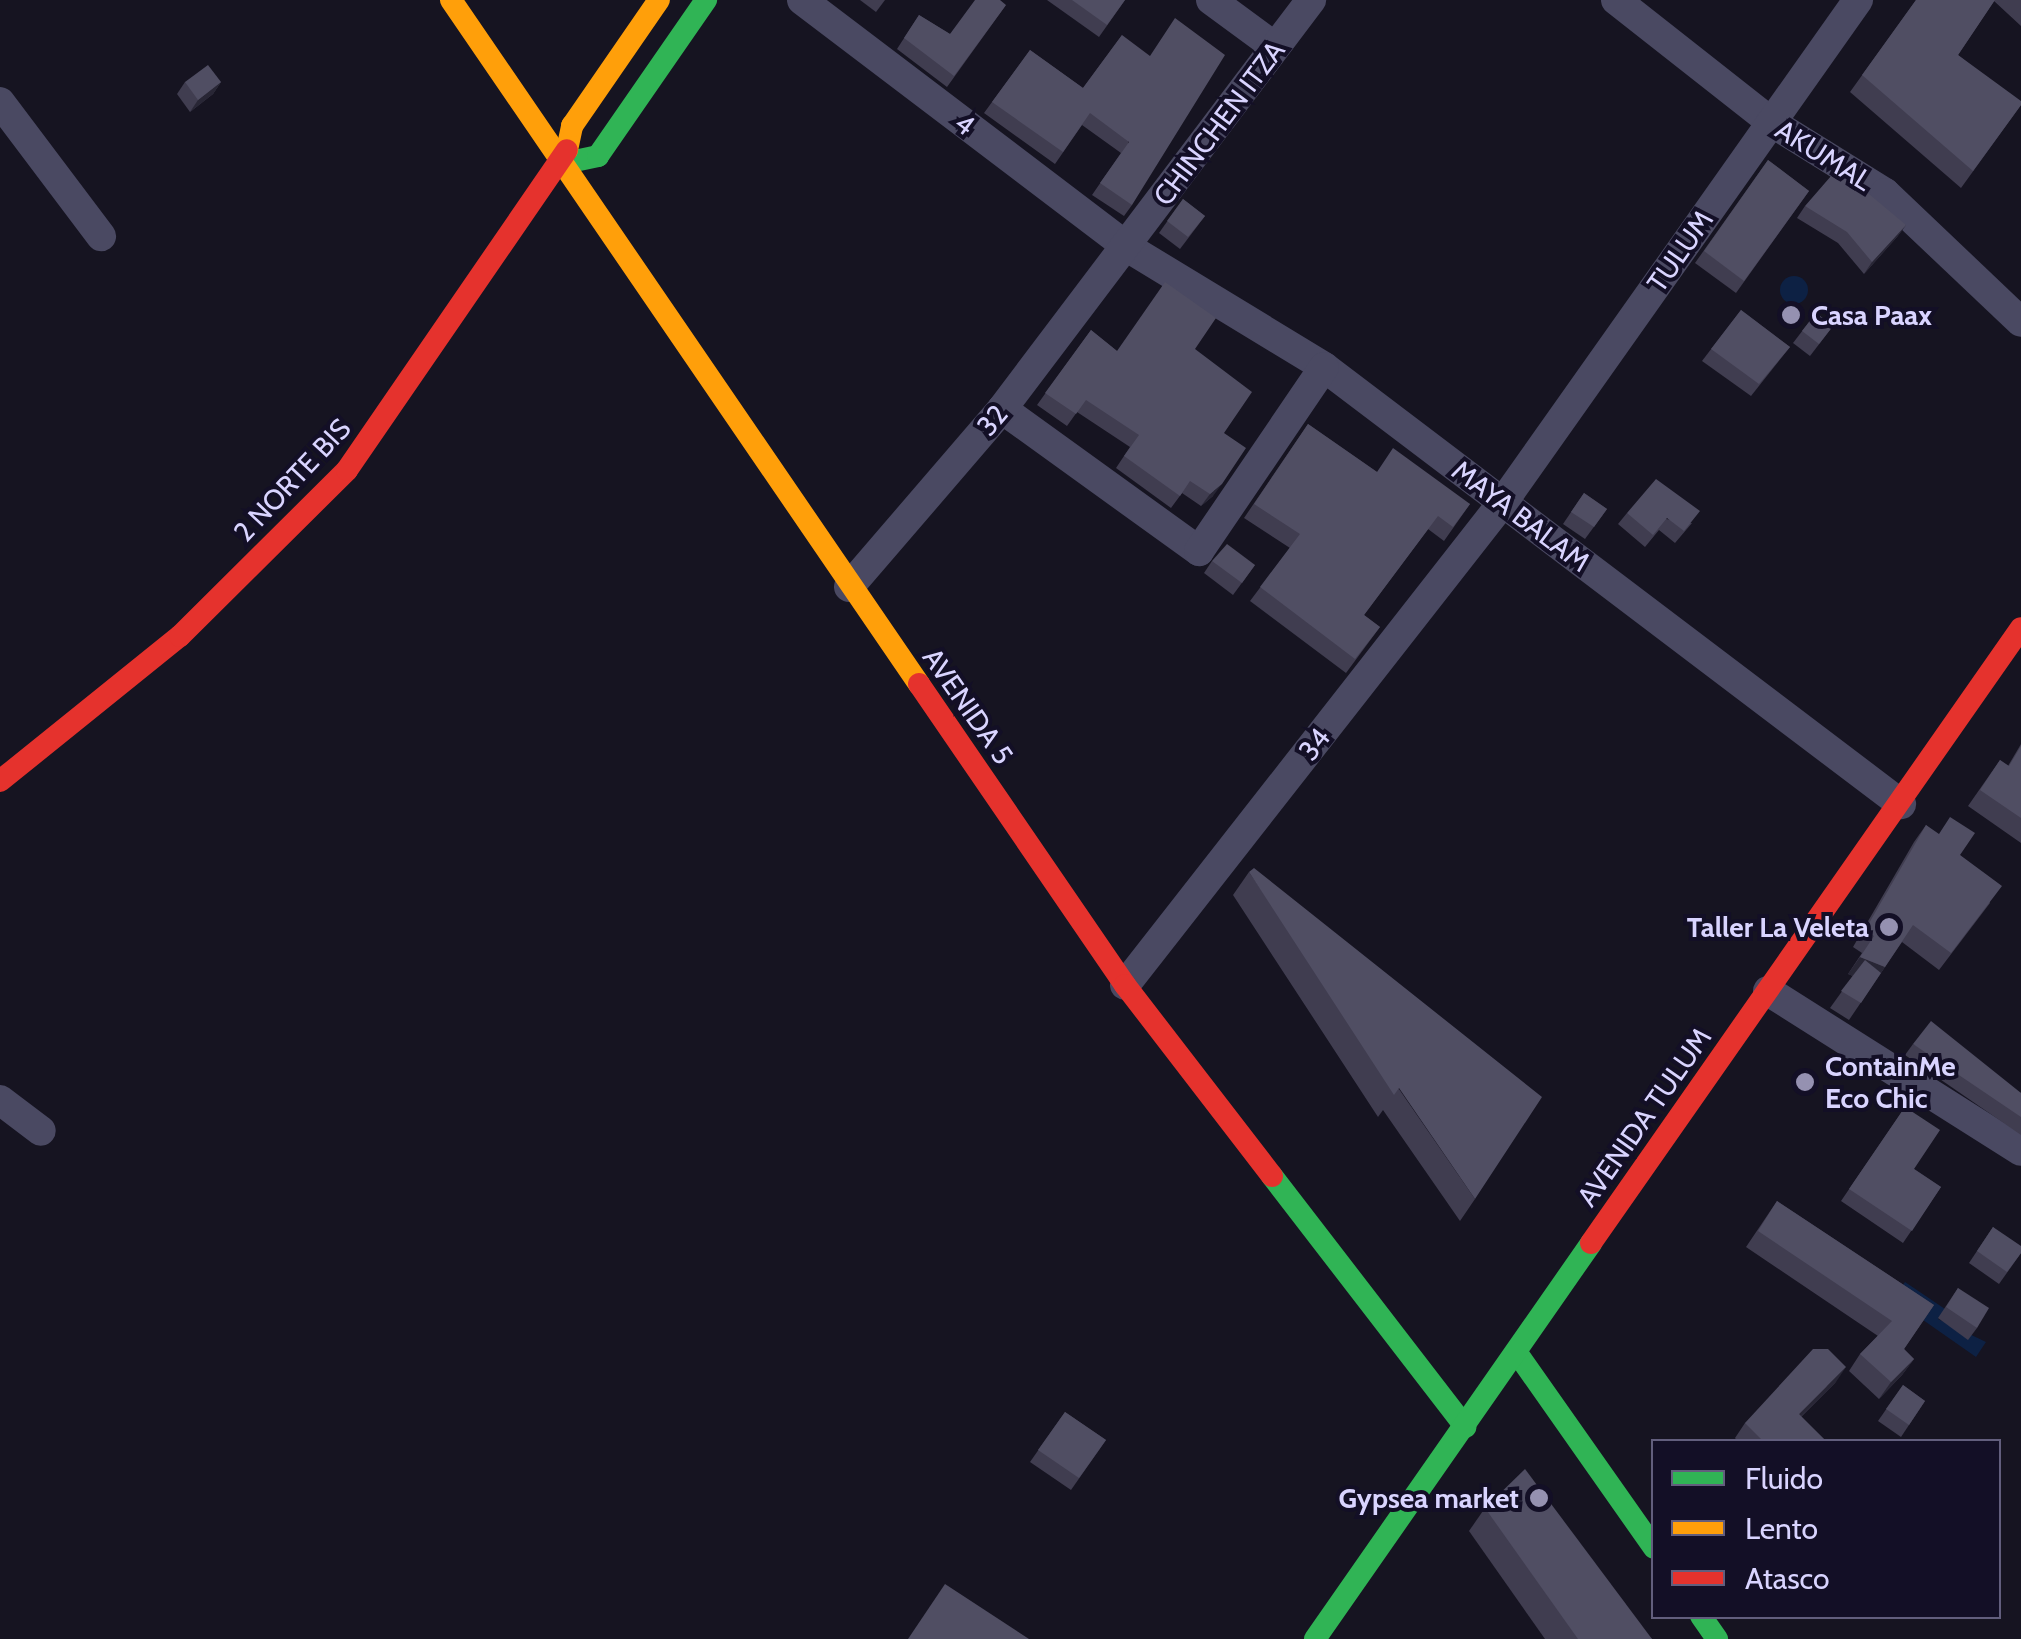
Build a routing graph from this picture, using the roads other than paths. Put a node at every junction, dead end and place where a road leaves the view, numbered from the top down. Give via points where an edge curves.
1 (451, 0) edge
2 (659, 0) edge
3 (706, 0) edge
4 (802, 0) edge
5 (1211, 0) edge
6 (1311, 0) edge
7 (1616, 0) edge
8 (1858, 0) edge
9 (1275, 47) junction
10 (0, 102) edge
11 (1771, 122) junction
12 (564, 162) junction
13 (101, 236) dead end
14 (1127, 247) junction
15 (2021, 322) edge
16 (1324, 368) junction
17 (1002, 409) junction
18 (1503, 502) junction
19 (849, 588) junction
20 (2020, 632) edge
21 (0, 782) edge
22 (1901, 804) junction
23 (1125, 985) junction
24 (1768, 991) junction
25 (0, 1100) edge
26 (41, 1131) dead end
27 (2021, 1151) edge
28 (1517, 1353) junction
29 (1465, 1426) junction
30 (1651, 1544) edge
31 (1315, 1639) edge

1 - 12 main road, AVENIDA 5
2 - 12 main road via 580,112
3 - 12 main road via 598,156
4 - 14 street, 4
5 - 9 street
6 - 9 street, CHINCHEN ITZA
7 - 11 street, AKUMAL
8 - 11 street, TULUM
9 - 14 street, CHINCHEN ITZA
10 - 13 street
11 - 15 street, AKUMAL via 1884,193
11 - 18 street, TULUM
12 - 19 main road, AVENIDA 5
12 - 21 main road, 2 NORTE BIS via 347,470 180,636
14 - 16 street, MAYA BALAM
14 - 17 street, 32
16 - 17 street via 1199,551
16 - 18 street, MAYA BALAM
17 - 19 street, 32
18 - 22 street, MAYA BALAM
18 - 23 street, 34
19 - 23 main road, AVENIDA 5
20 - 22 main road, AVENIDA TULUM
22 - 24 main road, AVENIDA TULUM
23 - 29 main road, AVENIDA 5
24 - 27 street
24 - 28 main road, AVENIDA TULUM
25 - 26 street
28 - 29 main road, AVENIDA TULUM
28 - 30 main road
29 - 31 main road, AVENIDA TULUM

